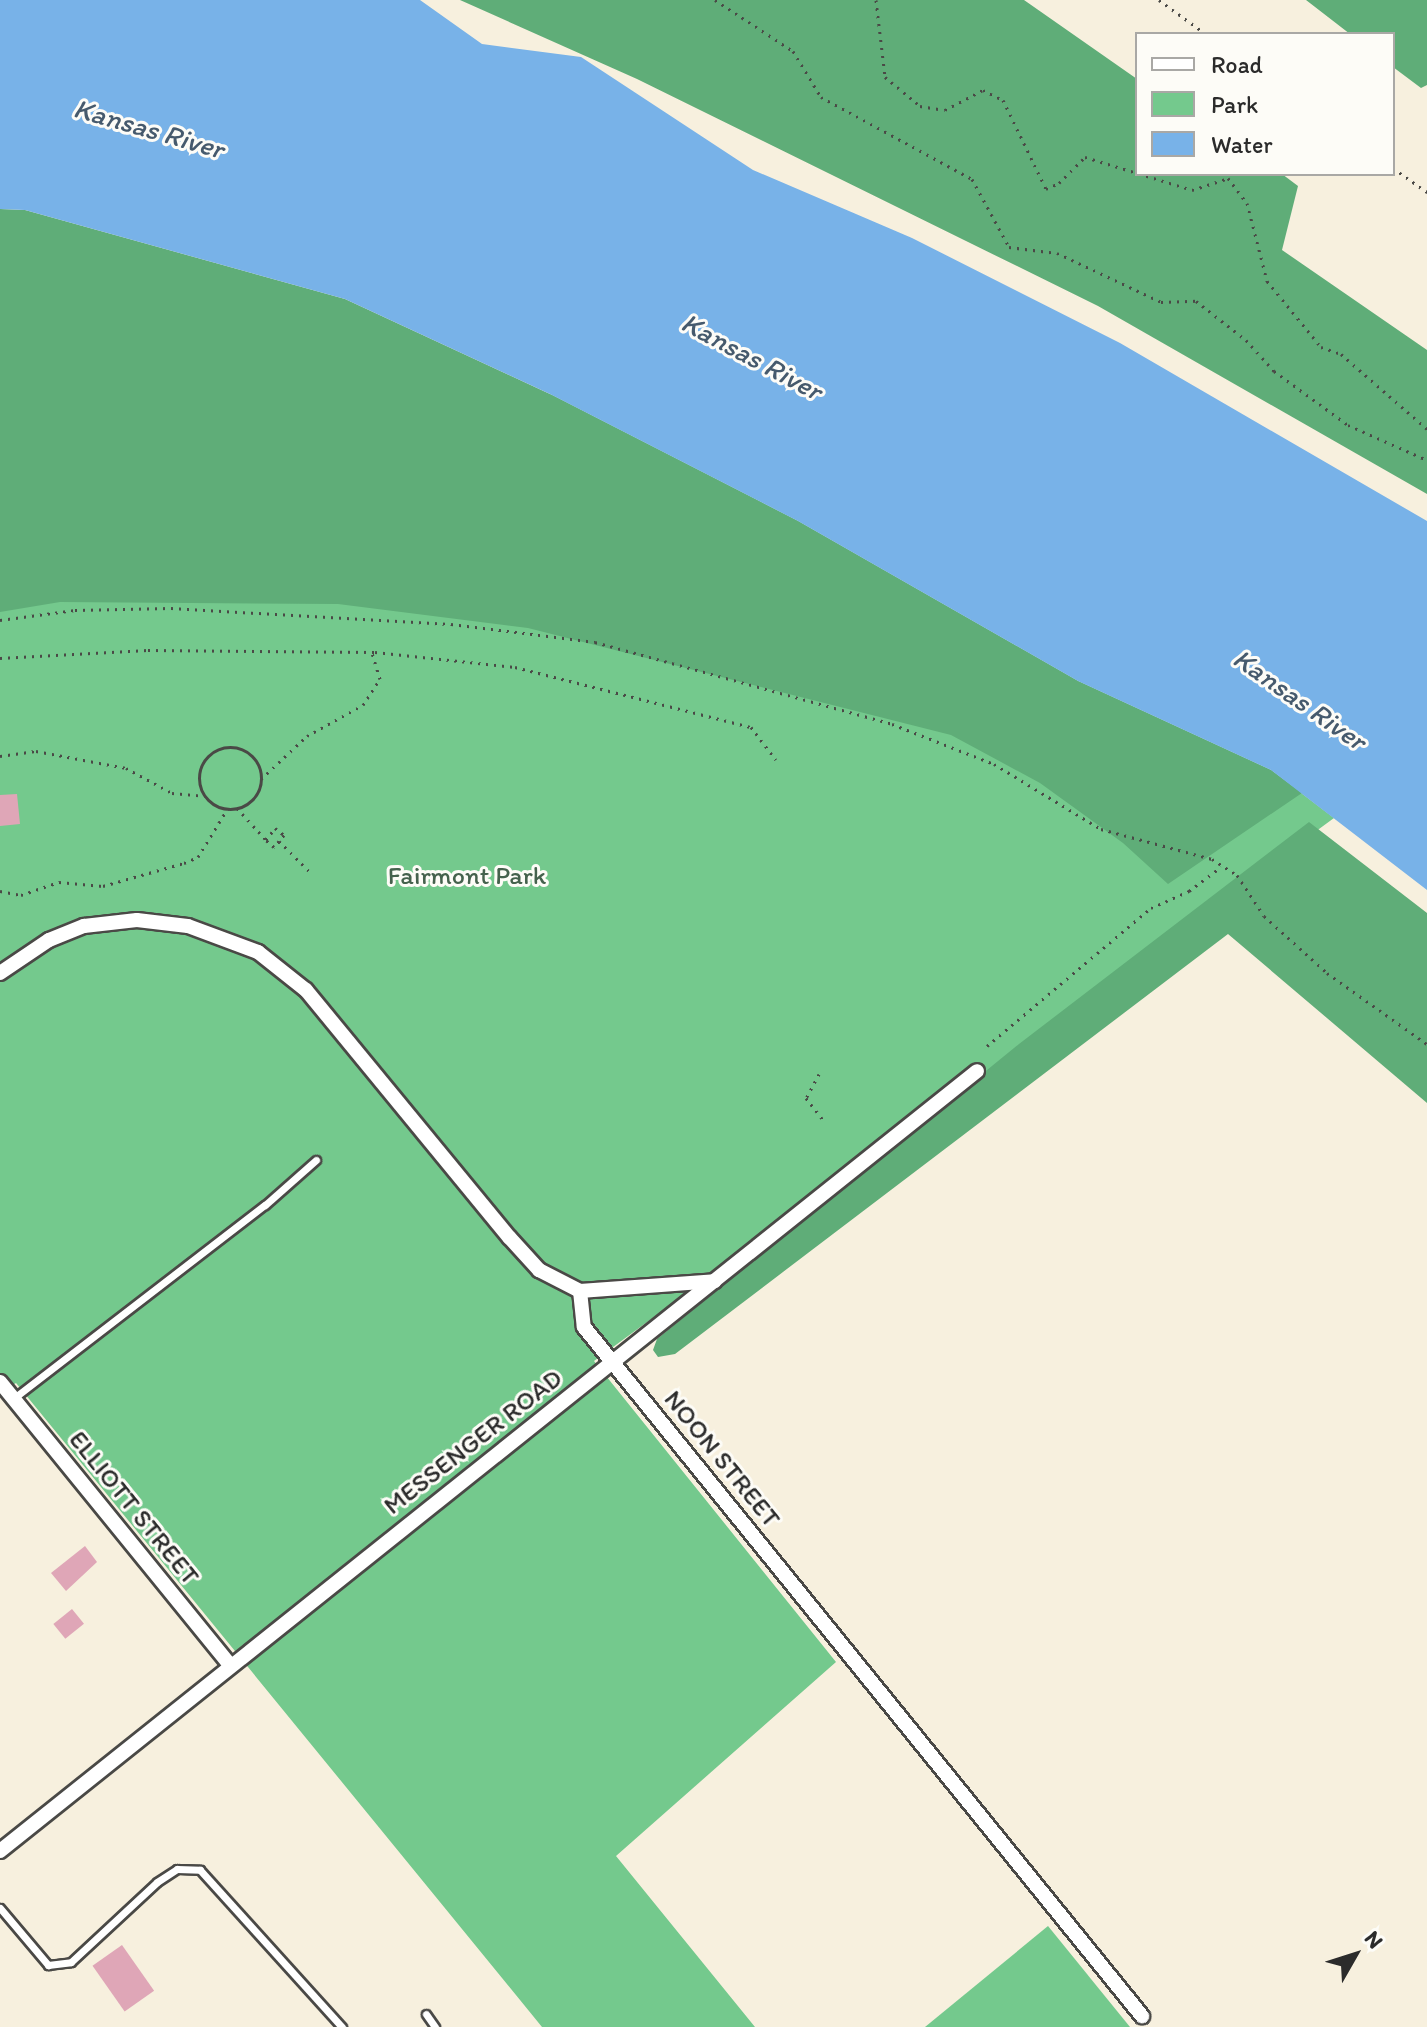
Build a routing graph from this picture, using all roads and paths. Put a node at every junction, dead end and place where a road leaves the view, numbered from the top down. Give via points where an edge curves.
1 (715, 0) edge
2 (876, 0) edge
3 (1159, 0) edge
4 (1203, 32) edge
5 (1395, 169) edge
6 (1135, 172) edge
7 (1147, 176) edge
8 (1427, 192) edge
9 (1427, 429) edge
10 (1427, 460) edge
11 (0, 620) edge
12 (372, 652) junction
13 (0, 658) edge
14 (0, 756) edge
15 (776, 760) dead end
16 (261, 779) junction
17 (205, 796) junction
18 (228, 808) junction
19 (237, 808) junction
20 (266, 840) junction
21 (279, 841) junction
22 (1221, 867) junction
23 (309, 871) dead end
24 (0, 891) edge
25 (0, 973) edge
26 (1427, 1044) edge
27 (987, 1046) dead end
28 (977, 1071) dead end
29 (819, 1074) dead end
30 (825, 1122) dead end
31 (316, 1160) dead end
32 (717, 1281) junction
33 (580, 1291) junction
34 (612, 1362) junction
35 (0, 1382) edge
36 (14, 1398) junction
37 (230, 1665) junction
38 (0, 1851) edge
39 (0, 1908) edge
40 (426, 2014) dead end
41 (1142, 2016) dead end
42 (342, 2027) edge
43 (435, 2027) edge

1 - 10 path via 793,51 821,97 972,179 1009,247 1057,253 1161,302 1196,301 1246,340 1274,371 1348,425
2 - 6 path via 885,77 920,106 945,110 983,90 1003,100 1046,189 1085,157
3 - 4 path
5 - 8 path
7 - 9 path via 1192,190 1228,178 1247,203 1267,281 1321,347 1341,354
11 - 22 path via 75,610 313,612 595,642 892,724 994,764 1101,829 1212,859
12 - 13 path via 148,650
12 - 15 path via 515,667 610,688 751,727
12 - 16 path via 380,679 363,705 307,736
14 - 17 path via 36,751 126,768 172,793
16 - 17 path via 253,757 240,748 224,748 203,763 199,780
16 - 19 path via 256,794
17 - 18 path
18 - 19 path
18 - 24 path via 198,857 184,863 103,886 75,881 21,895
19 - 20 path
20 - 21 path via 274,847
20 - 21 path via 275,828 284,835
21 - 23 path
22 - 26 path via 1237,875 1264,916 1327,973
22 - 27 path via 1189,891 1151,908
25 - 33 street via 72,931 137,920 188,926 258,952 306,990 539,1270
28 - 32 street, MESSENGER ROAD
29 - 30 path via 806,1098
31 - 36 lane
32 - 33 street
32 - 34 street, MESSENGER ROAD
33 - 34 street, NOON STREET via 584,1327
34 - 37 street, MESSENGER ROAD
34 - 41 street, NOON STREET
35 - 36 street, ELLIOTT STREET
36 - 37 street, ELLIOTT STREET
37 - 38 street, MESSENGER ROAD
39 - 42 lane via 48,1965 71,1962 157,1882 177,1869 200,1870
40 - 43 lane

